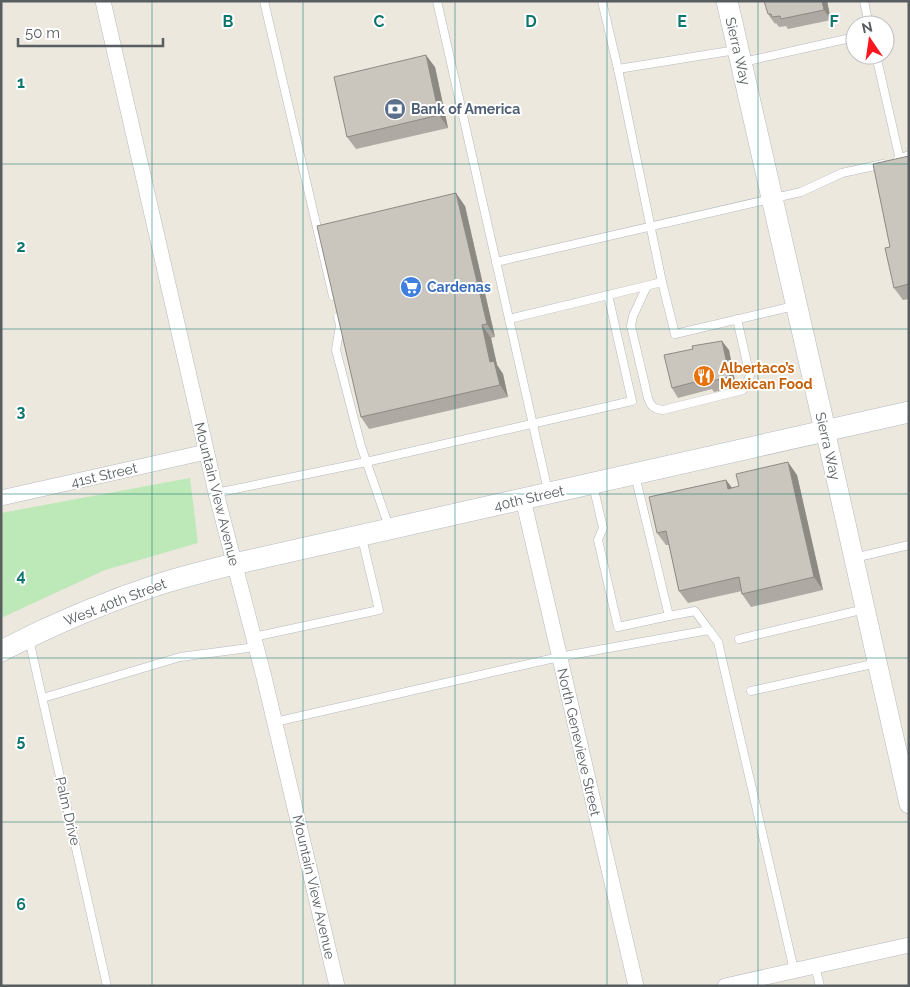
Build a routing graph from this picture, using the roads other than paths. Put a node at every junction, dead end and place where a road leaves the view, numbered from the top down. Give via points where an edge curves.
1 (102, 1) edge
2 (264, 1) edge
3 (437, 1) edge
4 (602, 1) edge
5 (727, 1) edge
6 (864, 1) edge
7 (867, 15) edge
8 (845, 39) edge
9 (740, 56) junction
10 (878, 65) edge
11 (618, 69) junction
12 (909, 155) edge
13 (900, 160) junction
14 (772, 200) junction
15 (652, 227) junction
16 (496, 262) junction
17 (662, 282) junction
18 (647, 286) junction
19 (608, 295) junction
20 (796, 305) junction
21 (509, 319) junction
22 (737, 319) junction
23 (909, 412) edge
24 (533, 424) junction
25 (825, 430) junction
26 (206, 452) junction
27 (366, 462) junction
28 (634, 474) junction
29 (593, 483) junction
30 (216, 493) junction
31 (548, 493) junction
32 (1, 498) edge
33 (523, 499) junction
34 (390, 529) junction
35 (361, 536) junction
36 (909, 545) edge
37 (854, 558) junction
38 (234, 564) junction
39 (865, 609) junction
40 (669, 616) junction
41 (709, 630) junction
42 (29, 637) junction
43 (739, 639) dead end
44 (255, 642) junction
45 (1, 652) edge
46 (559, 657) junction
47 (877, 663) junction
48 (752, 691) dead end
49 (42, 698) junction
50 (275, 722) junction
51 (909, 804) edge
52 (909, 945) edge
53 (815, 966) junction
54 (794, 970) junction
55 (108, 986) edge
56 (337, 986) edge
57 (636, 986) edge
58 (725, 986) edge
59 (820, 986) edge

1 - 26 street, Mountain View Avenue
2 - 27 lane via 340,325 336,350
3 - 16 lane
4 - 11 lane
5 - 9 main road, Sierra Way
6 - 7 lane
8 - 9 lane
9 - 11 lane
9 - 14 main road, Sierra Way
10 - 13 lane
11 - 15 lane
12 - 13 lane
13 - 14 lane via 842,173 801,192
14 - 15 lane
14 - 20 main road, Sierra Way
15 - 16 lane
15 - 17 lane
16 - 21 lane
17 - 18 lane
17 - 22 lane via 675,334
18 - 19 lane
18 - 22 lane via 631,326 650,405 655,409 663,410 742,390 750,376
19 - 21 lane
19 - 24 lane via 632,401
20 - 22 lane
20 - 25 main road, Sierra Way
21 - 24 lane
23 - 25 main road, 40th Street
24 - 27 lane
24 - 31 lane
25 - 28 main road, 40th Street
25 - 37 street, Sierra Way
26 - 30 street, Mountain View Avenue
26 - 32 street, 41st Street
27 - 30 lane
27 - 34 lane
28 - 29 main road, 40th Street
28 - 40 lane
29 - 31 main road, 40th Street
29 - 40 lane via 604,528 598,540 618,627
30 - 38 street, Mountain View Avenue
31 - 33 main road, 40th Street
33 - 34 main road, 40th Street
33 - 46 street, North Genevieve Street
34 - 35 main road, 40th Street
35 - 38 main road, 40th Street
35 - 44 lane via 379,610
36 - 37 lane
37 - 39 street, Sierra Way
38 - 42 main road, West 40th Street via 96,607
38 - 44 street, Mountain View Avenue
39 - 43 lane
39 - 47 street, Sierra Way
40 - 41 lane via 695,610
41 - 46 lane
41 - 54 lane via 718,642
42 - 45 main road, West 40th Street
42 - 49 lane, Palm Drive
44 - 49 lane via 180,657
44 - 50 street, Mountain View Avenue
46 - 50 lane
46 - 57 street, North Genevieve Street
47 - 48 lane
47 - 51 street, Sierra Way
49 - 55 lane, Palm Drive
50 - 56 street, Mountain View Avenue
52 - 53 street
53 - 54 street
53 - 59 lane
54 - 58 street

